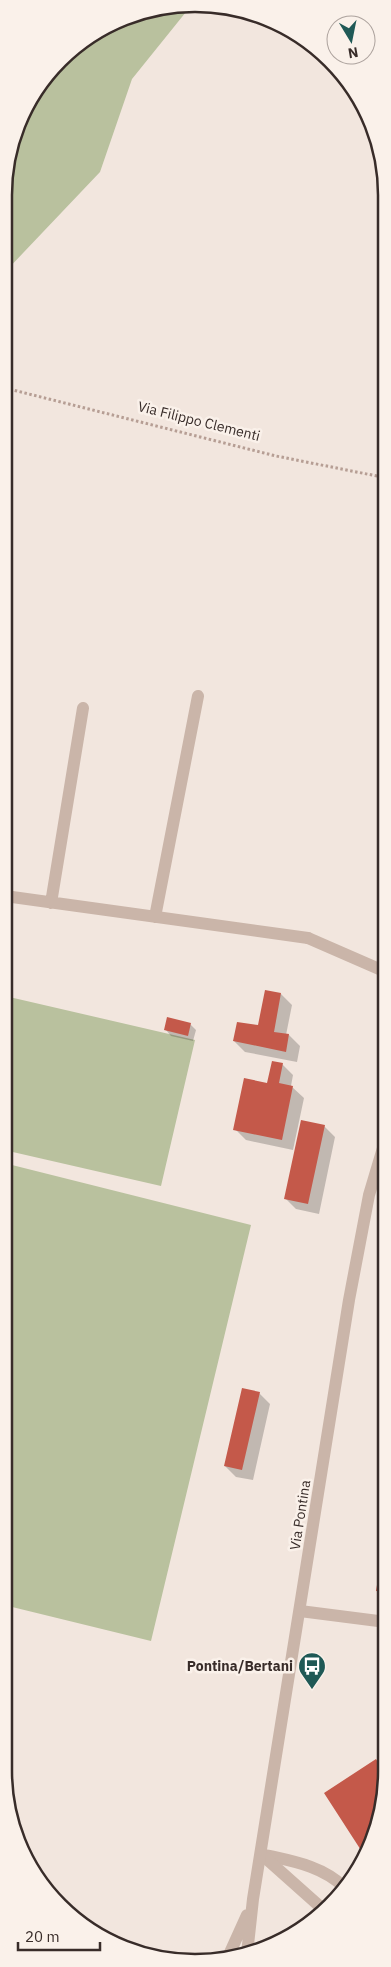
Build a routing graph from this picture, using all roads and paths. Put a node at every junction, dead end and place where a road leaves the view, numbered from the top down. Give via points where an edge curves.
1 (12, 390) edge
2 (378, 476) edge
3 (198, 696) dead end
4 (83, 708) dead end
5 (12, 897) edge
6 (51, 903) junction
7 (155, 917) junction
8 (378, 969) edge
9 (378, 1165) edge
10 (300, 1611) junction
11 (378, 1621) edge
12 (261, 1854) junction
13 (340, 1884) edge
14 (253, 1898) junction
15 (319, 1906) edge
16 (248, 1947) edge
17 (231, 1951) edge

1 - 2 path, Via Filippo Clementi via 276,456
3 - 7 street
4 - 6 street
5 - 6 street
6 - 7 street
7 - 8 street via 308,938
9 - 10 street, Via Pontina via 348,1300
10 - 11 street
10 - 12 street, Via Pontina
12 - 13 street via 316,1868
12 - 14 street, Via Pontina
12 - 15 street
14 - 16 street, Via Pontina
14 - 17 street, Via Pontina

